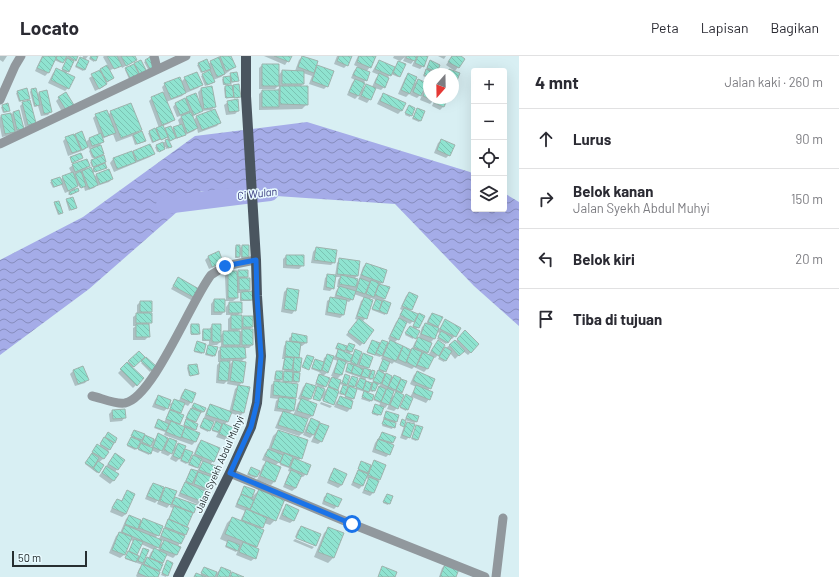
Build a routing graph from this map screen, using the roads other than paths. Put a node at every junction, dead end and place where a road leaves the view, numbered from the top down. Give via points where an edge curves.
1 (21, 56) edge
2 (154, 56) edge
3 (186, 56) edge
4 (246, 56) edge
5 (157, 69) junction
6 (0, 100) edge
7 (0, 144) edge
8 (256, 260) junction
9 (92, 396) dead end
10 (230, 473) junction
11 (503, 518) dead end
12 (178, 577) edge
13 (485, 577) edge
14 (496, 577) edge

1 - 6 street
2 - 5 street
3 - 5 street
4 - 8 main road, Jalan Syekh Abdul Muhyi
5 - 7 street
8 - 9 street via 225,266 211,275 155,375 134,399 122,404
8 - 10 main road, Jalan Syekh Abdul Muhyi via 261,356 257,403 251,427
10 - 12 main road, Jalan Syekh Abdul Muhyi
10 - 13 street
11 - 14 street

